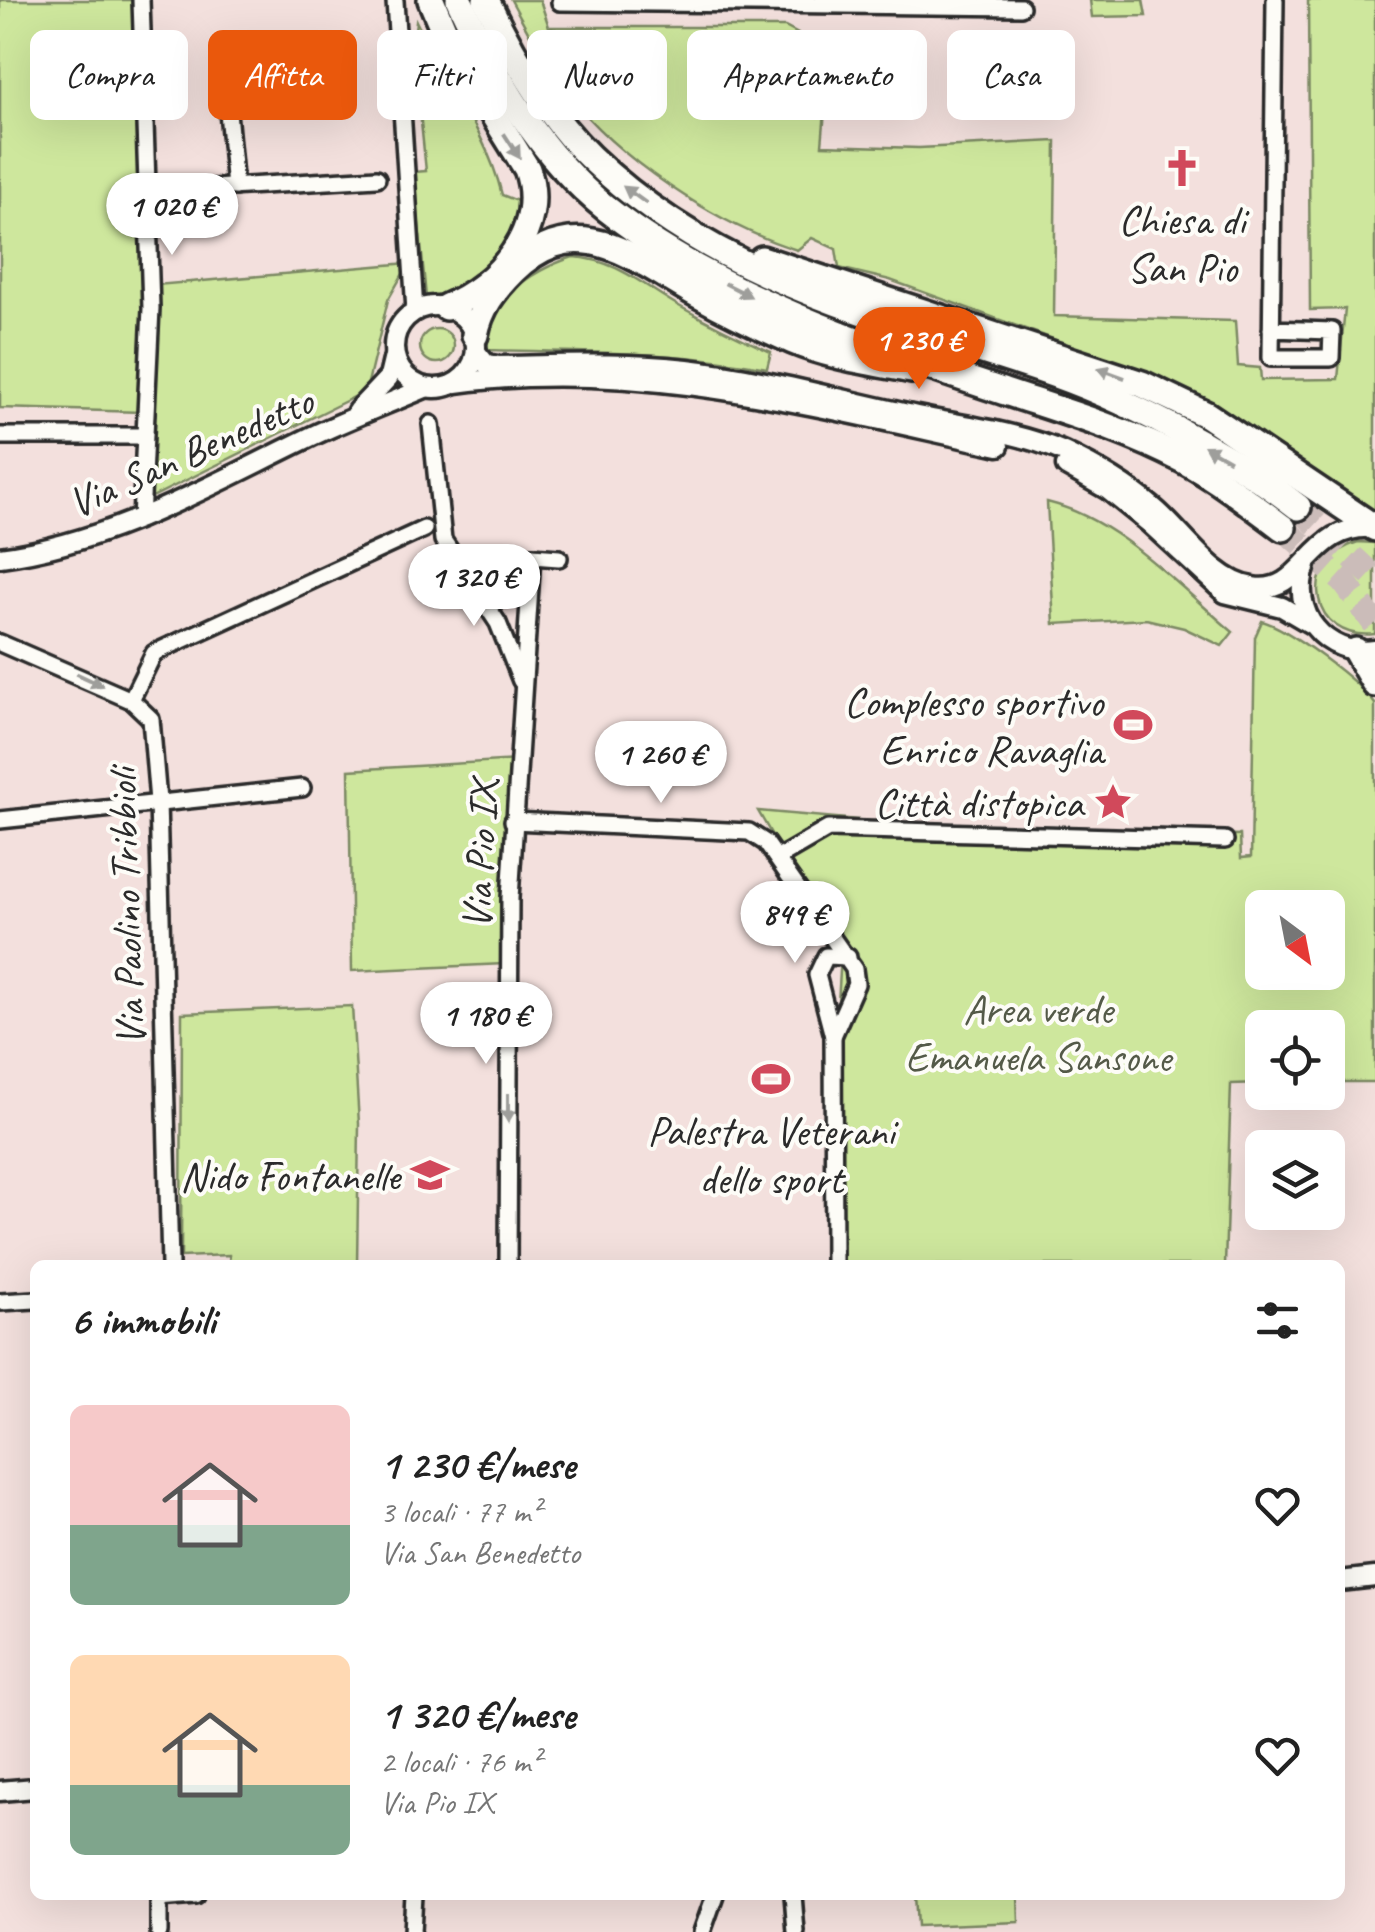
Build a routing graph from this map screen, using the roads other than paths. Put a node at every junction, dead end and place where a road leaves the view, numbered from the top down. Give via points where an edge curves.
1 (140, 0) edge
2 (395, 0) edge
3 (432, 0) edge
4 (459, 0) edge
5 (486, 0) edge
6 (1275, 0) edge
7 (665, 1) edge
8 (560, 2) edge
9 (1021, 7) dead end
10 (229, 120) edge
11 (377, 178) dead end
12 (235, 186) junction
13 (147, 192) junction
14 (668, 218) junction
15 (446, 307) junction
16 (415, 311) junction
17 (1272, 329) dead end
18 (476, 344) junction
19 (394, 355) junction
20 (456, 383) junction
21 (990, 387) junction
22 (425, 388) junction
23 (350, 418) junction
24 (430, 424) dead end
25 (0, 436) edge
26 (142, 436) junction
27 (141, 519) junction
28 (1375, 528) edge
29 (424, 530) dead end
30 (451, 554) junction
31 (532, 556) junction
32 (0, 557) edge
33 (559, 558) dead end
34 (1308, 560) junction
35 (1311, 624) junction
36 (0, 643) edge
37 (1365, 651) edge
38 (1375, 684) edge
39 (524, 689) junction
40 (131, 700) junction
41 (302, 788) dead end
42 (158, 801) junction
43 (0, 820) edge
44 (513, 822) junction
45 (1226, 840) dead end
46 (778, 858) junction
47 (822, 922) junction
48 (848, 957) junction
49 (818, 964) junction
50 (833, 1036) junction
51 (170, 1260) edge
52 (508, 1260) edge
53 (834, 1260) edge
54 (30, 1300) edge
55 (0, 1302) edge
56 (1375, 1577) edge
57 (1345, 1580) edge
58 (30, 1788) edge
59 (0, 1791) edge
60 (159, 1900) edge
61 (414, 1900) edge
62 (713, 1900) edge
63 (793, 1900) edge
64 (159, 1932) edge
65 (412, 1932) edge
66 (702, 1932) edge
67 (796, 1932) edge

1 - 13 street
2 - 16 street, Via San Benedetto
3 -> 15 highway via 450,45 534,188 530,219 512,258 468,298
4 -> 21 highway via 488,62 534,132 605,208 746,295
14 -> 5 highway via 587,154 504,38
6 - 17 street
7 - 8 street
7 - 9 street
10 - 12 street
11 - 12 street
12 - 13 street
13 - 26 street via 151,308
21 -> 14 highway via 1114,429 1291,518 1265,481 1181,433 1042,370 810,296 706,246
28 -> 14 highway via 1207,415 1142,384 744,253
15 - 16 street
15 - 18 street via 464,318
16 - 19 street, Via San Benedetto via 397,330
18 - 20 street via 466,376
18 - 21 highway via 483,308 524,260 567,241 596,241 628,251 697,294 797,342
18 - 34 street via 486,364 602,364 716,374 1025,439 1108,474 1232,582 1271,588
19 - 22 street via 405,376
19 - 23 street, Via San Benedetto via 389,377
20 - 22 street, Via San Benedetto
20 - 35 street, Via San Benedetto via 531,376 691,382 1059,461 1108,490 1225,593 1282,608
22 - 23 street, Via San Benedetto
23 - 27 street, Via San Benedetto
24 - 30 street, Via Pio IX via 443,540
25 - 26 street
26 - 27 street
27 - 32 street, Via San Benedetto via 72,543
28 - 34 street via 1330,537
29 - 40 street via 154,654
30 - 31 street
30 - 39 street, Via Pio IX via 498,623
31 - 33 street
31 - 39 street, Via Pio IX
34 - 35 street via 1301,592
35 - 37 street, Via San Benedetto via 1330,642
36 -> 40 street
37 - 38 highway
39 - 44 street, Via Pio IX
40 - 42 street, Via Paolino Tribbioli via 152,719
41 - 42 street
42 - 43 street
42 - 51 street, Via Paolino Tribbioli
44 - 46 street via 749,832
44 -> 52 street, Via Pio IX
45 - 46 street via 828,829
46 - 47 street
47 - 48 street
47 - 49 street
48 - 49 street via 836,953
48 - 50 street via 856,984
49 - 50 street
50 - 53 street
54 - 55 street
56 - 57 street
58 - 59 street
60 - 64 street
61 - 65 street
62 - 66 street
63 - 67 street

